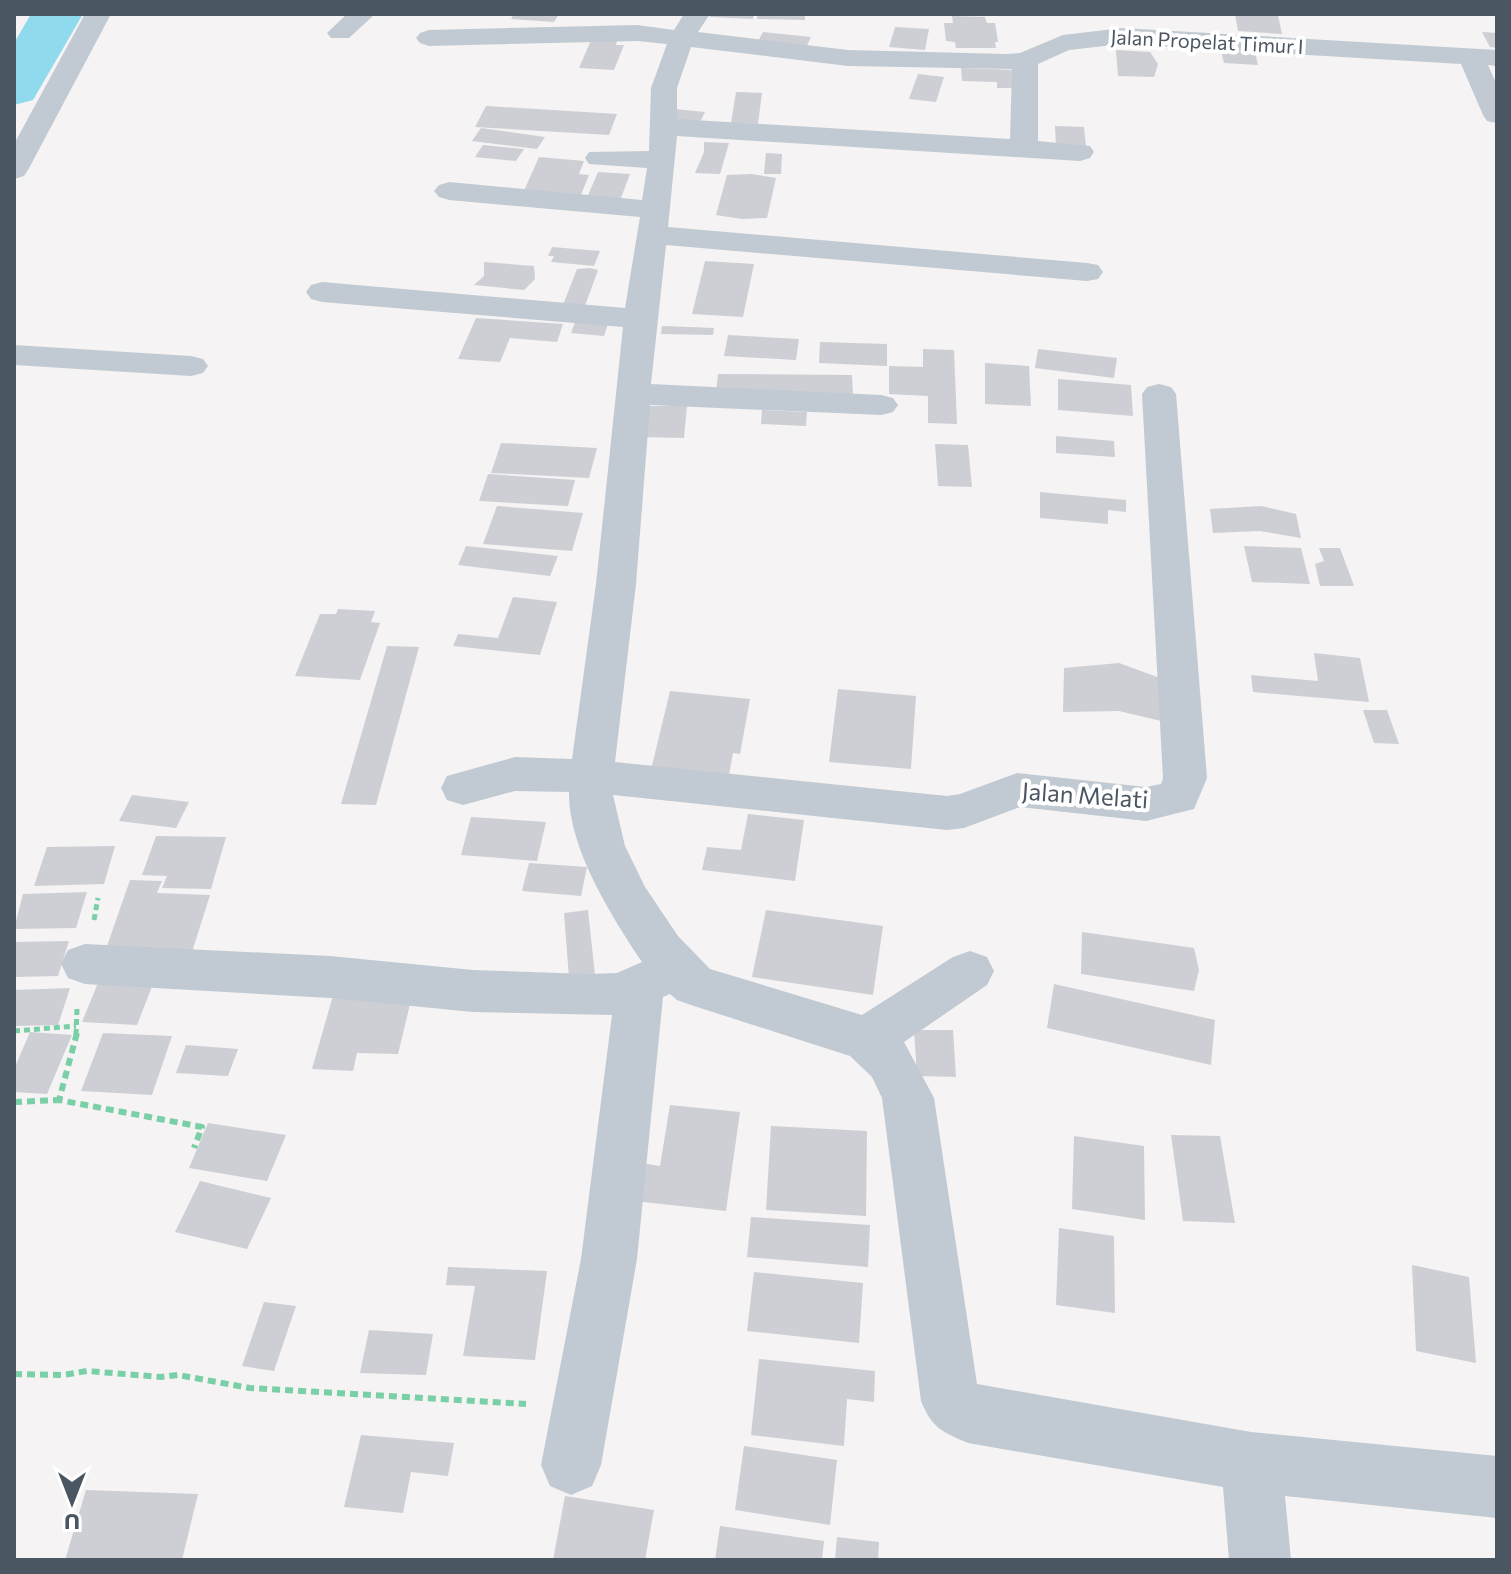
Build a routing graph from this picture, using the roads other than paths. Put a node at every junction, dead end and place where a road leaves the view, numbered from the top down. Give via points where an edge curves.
1 (98, 14) edge
2 (362, 14) edge
3 (690, 26) edge
4 (340, 33) dead end
5 (429, 38) dead end
6 (1484, 57) edge
7 (1025, 60) junction
8 (1497, 115) edge
9 (663, 144) junction
10 (1024, 149) junction
11 (1080, 152) dead end
12 (599, 158) dead end
13 (14, 170) edge
14 (449, 191) dead end
15 (655, 222) junction
16 (1087, 272) dead end
17 (322, 292) dead end
18 (640, 319) junction
19 (14, 355) edge
20 (191, 366) dead end
21 (633, 394) junction
22 (1159, 394) dead end
23 (881, 405) dead end
24 (592, 776) junction
25 (463, 788) dead end
26 (85, 964) road end
27 (970, 971) dead end
28 (657, 978) junction
29 (867, 1039) junction
30 (1251, 1462) junction
31 (571, 1465) dead end
32 (1497, 1487) edge
33 (1260, 1560) edge

1 - 13 street
2 - 4 street
3 - 5 street, Jalan Propelat Timur I
3 - 7 street, Jalan Propelat Timur I via 803,54 949,62
3 - 9 street via 664,88
6 - 7 street, Jalan Propelat Timur I via 1122,36 1063,43
6 - 8 street
7 - 10 street
9 - 10 street via 931,143
9 - 12 street
9 - 15 street
10 - 11 street
14 - 15 street
15 - 16 street
15 - 18 street
17 - 18 street
18 - 21 street
19 - 20 street
21 - 23 street
21 - 24 street
22 - 24 street, Jalan Melati via 1185,778 1178,797 1146,804 1017,790 947,813
24 - 25 street via 515,774
24 - 28 street via 595,817
26 - 28 street via 606,995
27 - 29 street
28 - 29 street
28 - 31 street
29 - 30 street via 890,1061 908,1098 950,1401 968,1413
30 - 32 street
30 - 33 street

